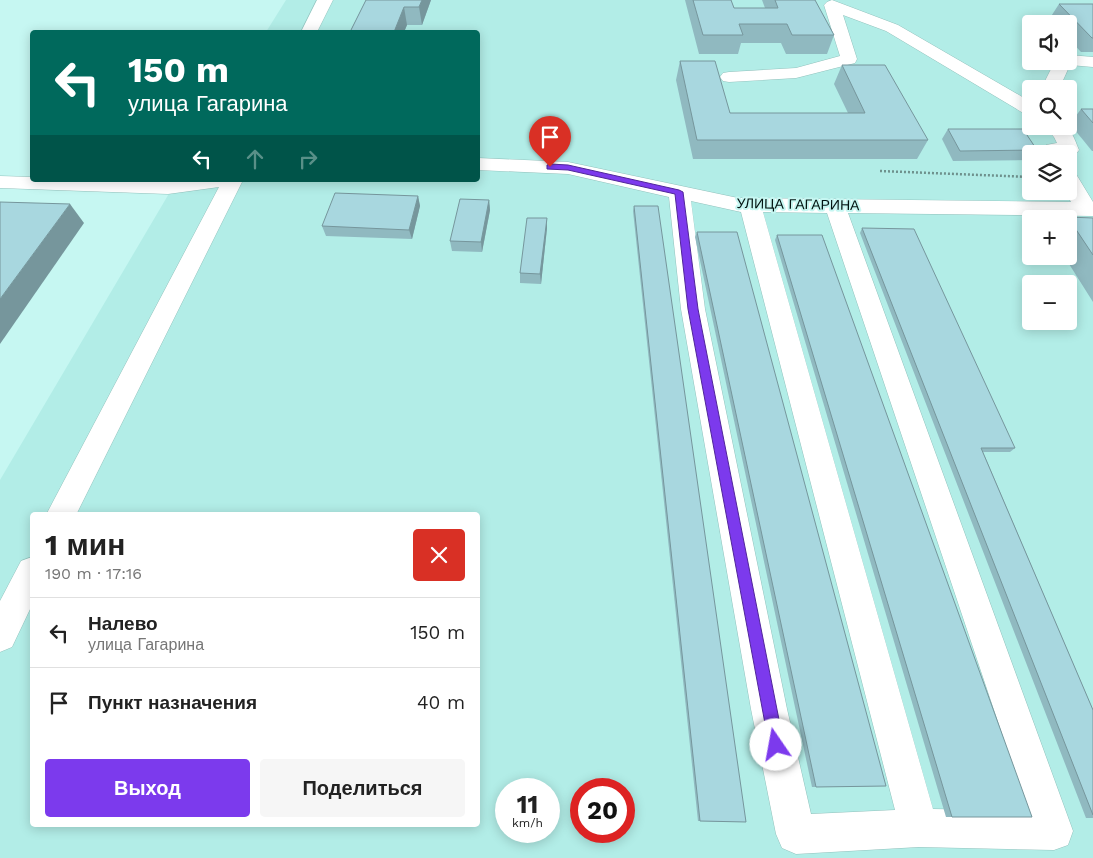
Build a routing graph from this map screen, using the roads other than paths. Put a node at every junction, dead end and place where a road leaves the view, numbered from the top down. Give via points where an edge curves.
1 (325, 0) edge
2 (310, 30) edge
3 (1077, 61) edge
4 (1093, 62) edge
5 (729, 77) dead end
6 (1022, 105) edge
7 (480, 164) edge
8 (0, 182) edge
9 (208, 182) edge
10 (232, 182) edge
11 (1077, 191) edge
12 (679, 192) junction
13 (750, 205) junction
14 (835, 206) junction
15 (1089, 209) edge
16 (63, 512) edge
17 (30, 576) edge
18 (0, 635) edge
19 (919, 828) junction

1 - 2 lane
3 - 4 lane
5 - 6 lane via 796,74 849,60 832,6 892,28
7 - 12 lane, УЛИЦА ГАГАРИНА via 568,168
8 - 9 lane via 168,188
10 - 16 lane
11 - 15 lane
12 - 13 lane, УЛИЦА ГАГАРИНА
12 - 19 lane via 694,318 796,834
13 - 14 lane, УЛИЦА ГАГАРИНА
13 - 19 lane
14 - 15 lane, УЛИЦА ГАГАРИНА
14 - 19 lane via 1054,831
17 - 18 lane

